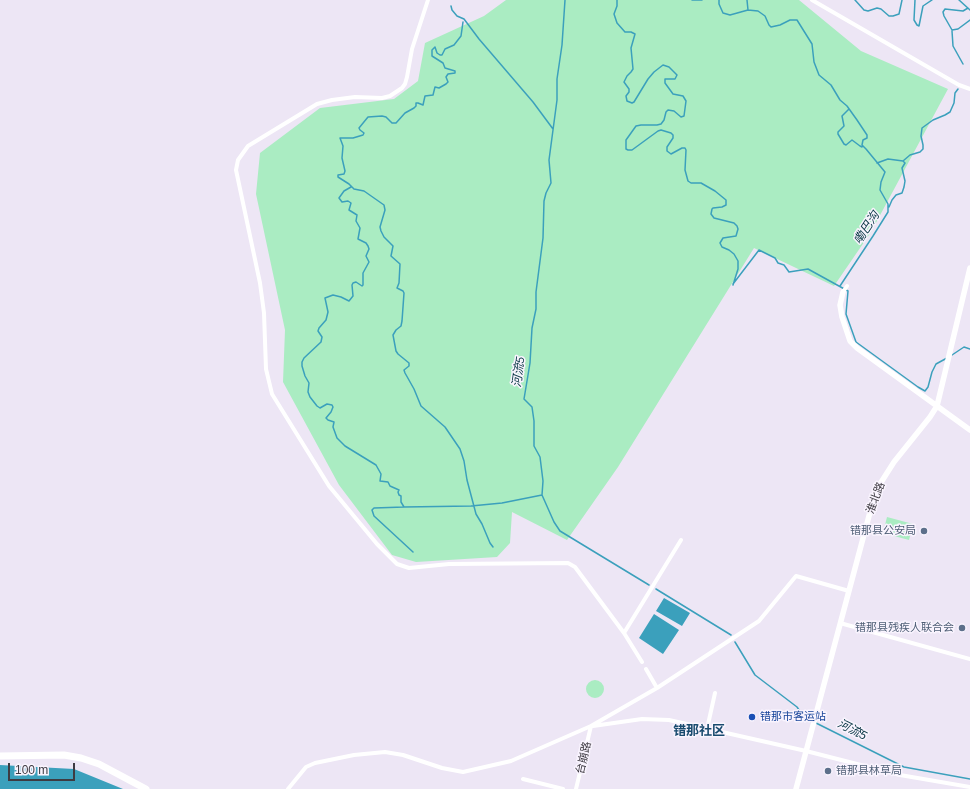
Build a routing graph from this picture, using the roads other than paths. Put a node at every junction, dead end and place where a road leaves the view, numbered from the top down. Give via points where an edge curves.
1 (428, 0) edge
2 (812, 0) edge
3 (970, 89) edge
4 (970, 268) edge
5 (847, 286) dead end
6 (843, 292) joint
7 (937, 406) junction
8 (970, 430) edge
9 (680, 540) dead end
10 (849, 591) junction
11 (840, 623) junction
12 (624, 633) junction
13 (970, 659) edge
14 (642, 662) dead end
15 (646, 669) dead end
16 (658, 688) junction
17 (715, 693) dead end
18 (591, 726) junction
19 (707, 729) junction
20 (806, 751) junction
21 (0, 756) edge
22 (523, 779) dead end
23 (970, 787) edge
24 (146, 789) edge
25 (288, 789) edge
26 (563, 789) edge
27 (576, 789) edge
28 (796, 789) edge

1 - 12 street via 415,36 407,77 402,88 382,98 355,97 318,104 248,146 238,160 236,170 260,283 266,362 272,394 329,486 397,564 409,568 457,564 572,564
2 - 3 street
4 - 7 street, 淮北路
5 - 6 street
6 - 7 street via 840,306 850,341
7 - 8 street
7 - 10 street, 淮北路 via 880,484
9 - 12 street
10 - 11 street, 淮北路
10 - 16 street via 796,576 759,622
11 - 13 street
11 - 20 street, 淮北路
12 - 14 street
15 - 16 street
16 - 18 street
17 - 19 street
18 - 19 street via 652,718
18 - 25 street via 511,761 463,772 385,752 315,763 306,767
18 - 27 street, 台崩路
19 - 20 street
20 - 23 street via 900,775
20 - 28 street, 淮北路
21 - 24 highway via 64,755 81,758 99,764
22 - 26 street

